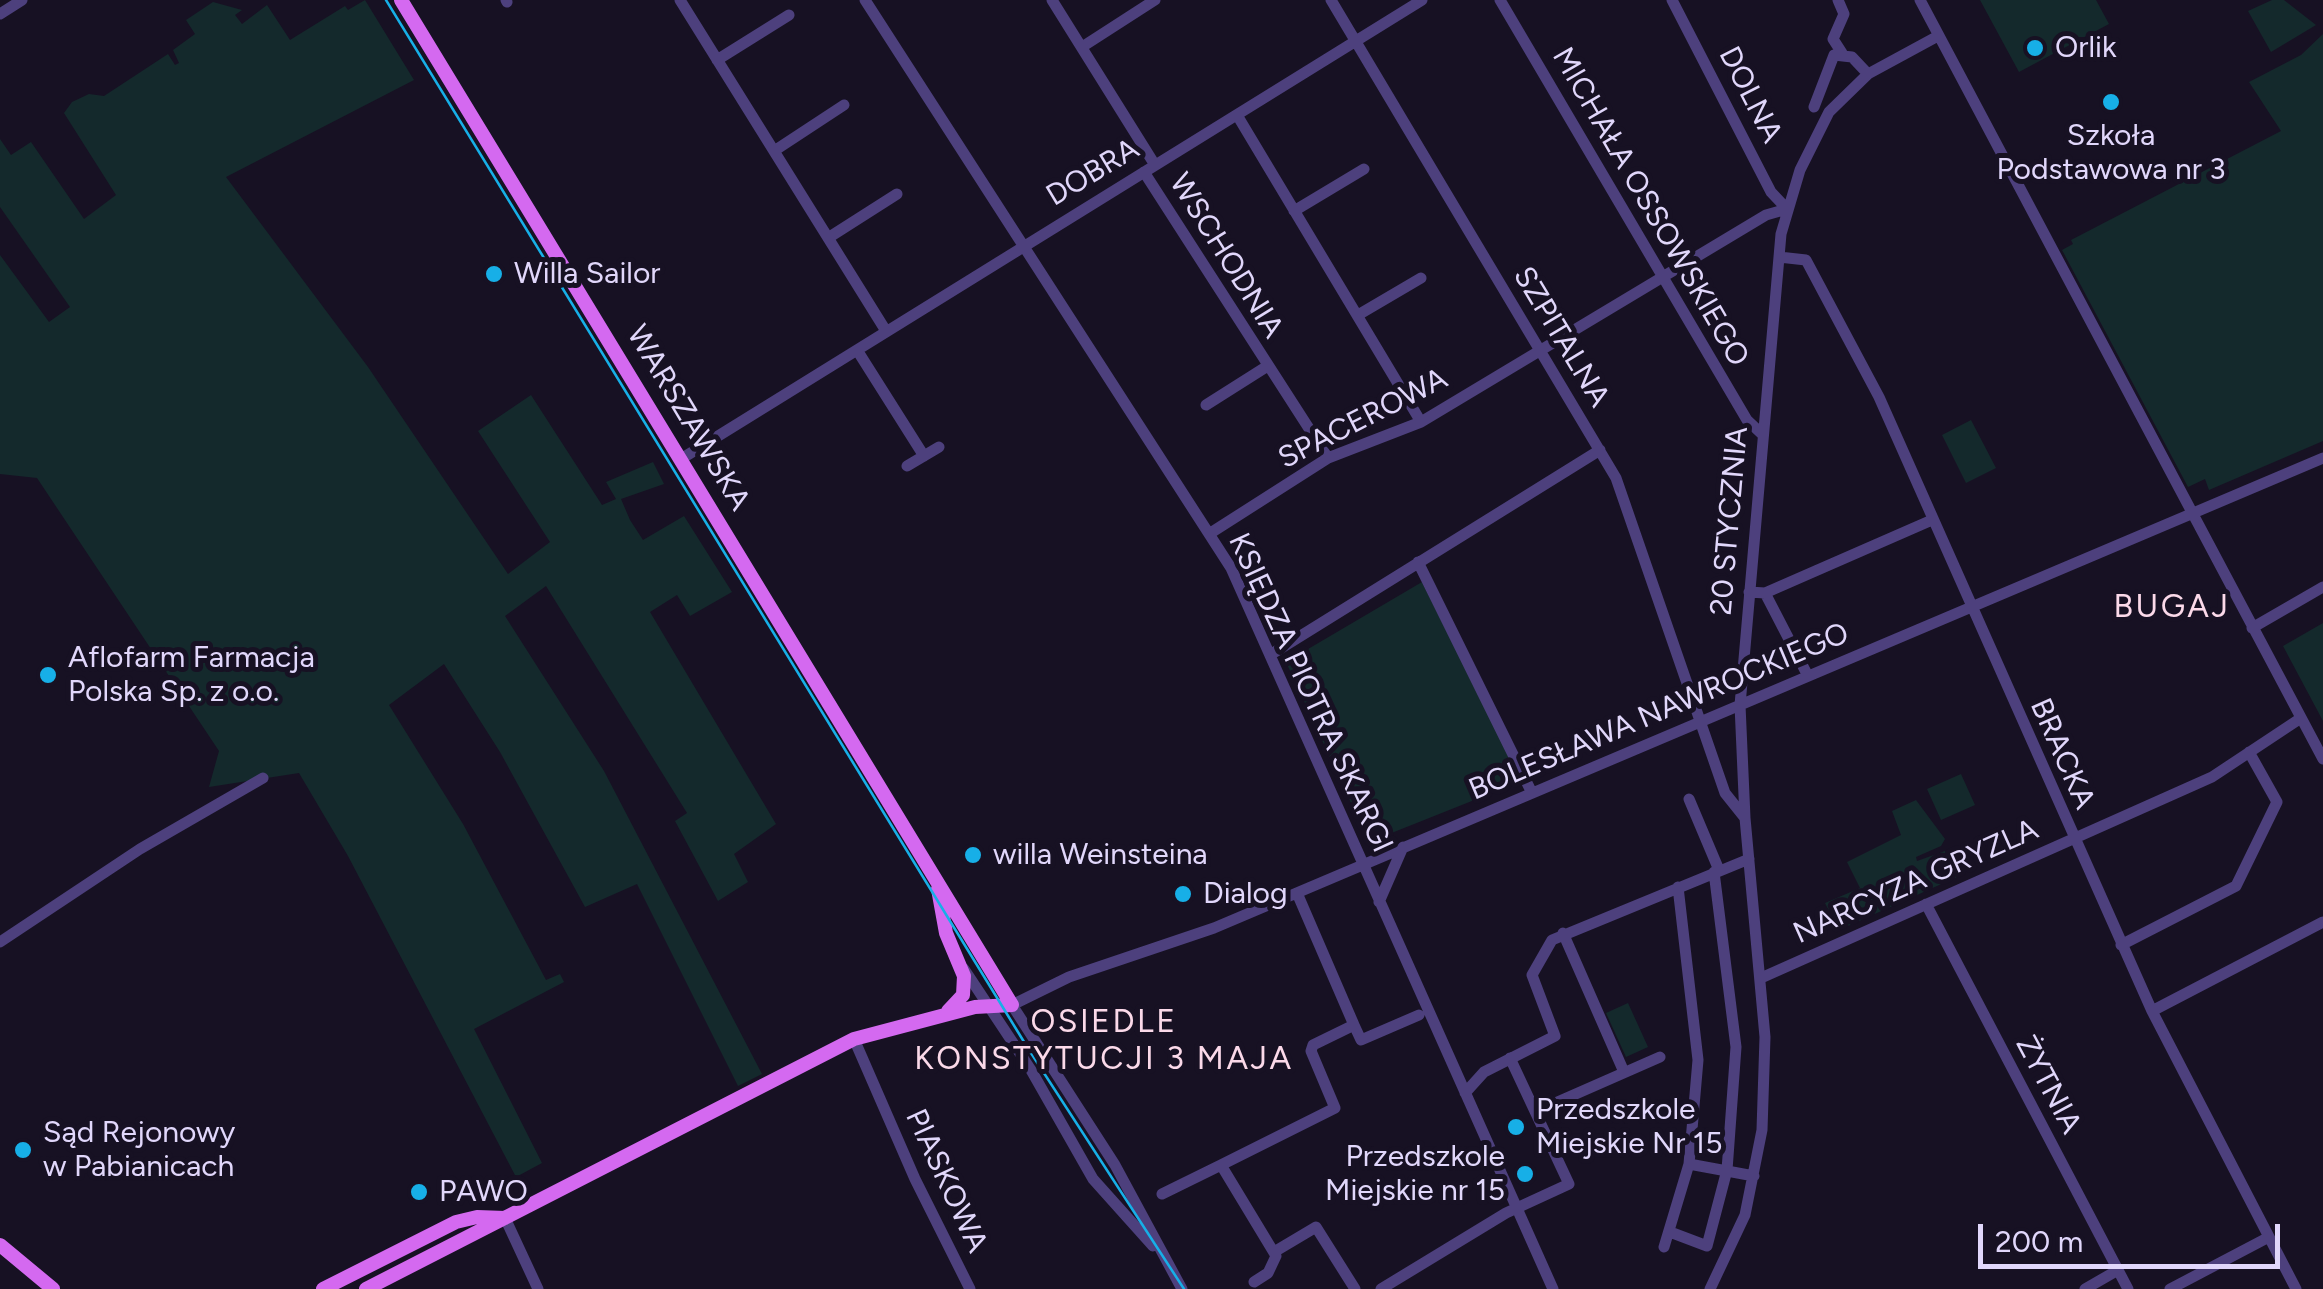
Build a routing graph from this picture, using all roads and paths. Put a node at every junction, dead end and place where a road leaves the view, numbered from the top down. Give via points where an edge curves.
1 (22, 0) edge
2 (401, 0) edge
3 (680, 0) edge
4 (865, 0) edge
5 (1052, 0) edge
6 (1154, 0) edge
7 (1331, 0) edge
8 (1422, 0) edge
9 (1500, 0) edge
10 (1672, 0) edge
11 (1920, 0) edge
12 (1839, 2) edge
13 (0, 14) edge
14 (789, 15) dead end
15 (1938, 36) junction
16 (1355, 41) junction
17 (1082, 47) junction
18 (1842, 52) junction
19 (717, 60) junction
20 (1868, 74) junction
21 (844, 106) dead end
22 (1814, 107) dead end
23 (1237, 114) junction
24 (774, 151) junction
25 (1150, 168) junction
26 (1364, 169) dead end
27 (897, 194) dead end
28 (1787, 210) junction
29 (1294, 211) junction
30 (828, 238) junction
31 (1022, 244) junction
32 (1778, 257) junction
33 (1420, 278) dead end
34 (1663, 278) junction
35 (1358, 315) junction
36 (886, 331) junction
37 (857, 350) junction
38 (1541, 351) junction
39 (1266, 367) junction
40 (1206, 404) dead end
41 (1421, 422) junction
42 (1763, 435) junction
43 (939, 447) dead end
44 (1600, 450) junction
45 (924, 456) junction
46 (681, 458) junction
47 (1328, 458) junction
48 (2323, 458) edge
49 (906, 466) dead end
50 (2192, 513) junction
51 (1932, 520) junction
52 (1209, 534) junction
53 (1418, 562) junction
54 (2323, 587) edge
55 (1749, 592) junction
56 (1765, 593) junction
57 (1970, 607) junction
58 (2252, 628) junction
59 (1270, 655) junction
60 (1808, 676) junction
61 (1740, 705) junction
62 (2301, 718) junction
63 (1700, 721) junction
64 (2249, 752) junction
65 (2323, 759) edge
66 (263, 778) dead end
67 (1532, 793) junction
68 (1689, 799) dead end
69 (1745, 818) junction
70 (2073, 840) junction
71 (1403, 848) junction
72 (1748, 859) junction
73 (929, 864) junction
74 (1363, 865) junction
75 (1716, 871) junction
76 (1678, 887) junction
77 (1297, 893) junction
78 (1379, 902) junction
79 (1926, 904) junction
80 (2323, 922) edge
81 (1563, 932) junction
82 (0, 942) edge
83 (2121, 945) junction
84 (961, 965) junction
85 (1761, 978) junction
86 (988, 1005) junction
87 (1012, 1005) junction
88 (2152, 1010) junction
89 (944, 1014) junction
90 (1419, 1016) dead end
91 (1354, 1026) junction
92 (854, 1039) junction
93 (1510, 1058) junction
94 (1660, 1058) dead end
95 (1624, 1072) junction
96 (1465, 1093) junction
97 (1536, 1112) junction
98 (1689, 1164) junction
99 (1221, 1165) junction
100 (1726, 1170) junction
101 (1754, 1176) junction
102 (1162, 1194) dead end
103 (1516, 1208) junction
104 (505, 1218) junction
105 (1670, 1232) junction
106 (2268, 1237) junction
107 (0, 1245) edge
108 (1664, 1247) dead end
109 (1274, 1252) junction
110 (1162, 1257) junction
111 (2118, 1270) junction
112 (1254, 1282) dead end
113 (53, 1289) edge
114 (323, 1289) edge
115 (366, 1289) edge
116 (538, 1289) edge
117 (970, 1289) edge
118 (1182, 1289) edge
119 (1355, 1289) edge
120 (1381, 1289) edge
121 (1553, 1289) edge
122 (1710, 1289) edge
123 (2085, 1289) edge
124 (2128, 1289) edge
125 (2170, 1289) edge
126 (2296, 1289) edge

1 - 13 street
2 - 46 main road, WARSZAWSKA
3 - 19 street
4 - 31 street, KSIĘDZA PIOTRA SKARGI
5 - 17 street, WSCHODNIA
6 - 17 street
7 - 16 street, SZPITALNA
8 - 16 street, DOBRA
9 - 34 street, MICHAŁA OSSOWSKIEGO
10 - 28 street, DOLNA via 1771,192
11 - 15 street
12 - 18 street via 1844,14 1833,40
14 - 19 street
15 - 20 street, 20 STYCZNIA
15 - 50 street
16 - 23 street, DOBRA
16 - 38 street, SZPITALNA
17 - 25 street, WSCHODNIA
18 - 20 street
18 - 22 street via 1834,55
19 - 24 street
20 - 28 street, 20 STYCZNIA via 1829,112
21 - 24 street
23 - 25 street, DOBRA
23 - 29 street
24 - 30 street
25 - 31 street, DOBRA
25 - 39 street, WSCHODNIA
26 - 29 street
27 - 30 street
28 - 32 street, 20 STYCZNIA
28 - 34 street, SPACEROWA
29 - 35 street
30 - 36 street
31 - 36 street, DOBRA
31 - 52 street, KSIĘDZA PIOTRA SKARGI
32 - 42 street, 20 STYCZNIA
32 - 51 street, BRACKA via 1806,260 1899,438
33 - 35 street
34 - 38 street, SPACEROWA
34 - 42 street, MICHAŁA OSSOWSKIEGO via 1746,420
35 - 41 street
36 - 37 street, DOBRA
37 - 45 street
37 - 46 street, DOBRA
38 - 41 street, SPACEROWA
38 - 44 street, SZPITALNA
39 - 40 street, WSCHODNIA
39 - 47 street, WSCHODNIA
41 - 47 street, SPACEROWA
42 - 55 street, 20 STYCZNIA
43 - 45 street
44 - 53 street
44 - 63 street, SZPITALNA via 1616,478
45 - 49 street
46 - 73 main road, WARSZAWSKA
47 - 52 street, SPACEROWA
48 - 50 street, BOLESŁAWA NAWROCKIEGO
50 - 57 street, BOLESŁAWA NAWROCKIEGO
50 - 58 street
51 - 56 street
51 - 57 street, BRACKA
52 - 59 street, KSIĘDZA PIOTRA SKARGI
53 - 59 street
53 - 67 street
54 - 58 street
55 - 56 street
55 - 61 street, 20 STYCZNIA
56 - 60 street
57 - 60 street, BOLESŁAWA NAWROCKIEGO
57 - 70 street, BRACKA
58 - 62 street
59 - 74 street, KSIĘDZA PIOTRA SKARGI
60 - 61 street, BOLESŁAWA NAWROCKIEGO
61 - 63 street, BOLESŁAWA NAWROCKIEGO
61 - 69 street, 20 STYCZNIA
62 - 64 street, NARCYZA GRYZLA
62 - 65 street
63 - 67 street, BOLESŁAWA NAWROCKIEGO
63 - 69 street, SZPITALNA via 1725,792
64 - 70 street, NARCYZA GRYZLA via 2212,778
64 - 83 street via 2277,802 2236,886
66 - 82 street
67 - 71 street, BOLESŁAWA NAWROCKIEGO
68 - 75 street
69 - 72 street, 20 STYCZNIA
70 - 79 street, NARCYZA GRYZLA
70 - 83 street, BRACKA
71 - 74 street, BOLESŁAWA NAWROCKIEGO
71 - 78 street
72 - 75 street
72 - 85 street, 20 STYCZNIA
73 - 84 main road, WARSZAWSKA
73 - 87 main road, WARSZAWSKA
74 - 77 street, BOLESŁAWA NAWROCKIEGO
74 - 78 street, KSIĘDZA PIOTRA SKARGI
75 - 76 street
75 - 100 street via 1736,1048
76 - 81 street
76 - 98 street via 1698,1060
77 - 87 street, BOLESŁAWA NAWROCKIEGO via 1069,977
77 - 91 street
78 - 96 street, KSIĘDZA PIOTRA SKARGI
79 - 85 street, NARCYZA GRYZLA
79 - 111 street, ŻYTNIA
80 - 88 street
81 - 93 street via 1532,974 1555,1036
81 - 95 street
83 - 88 street, BRACKA
84 - 86 street, WARSZAWSKA
84 - 89 main road via 963,995
85 - 101 street, 20 STYCZNIA via 1765,1080
86 - 87 main road
86 - 89 main road
86 - 110 street, WARSZAWSKA via 1091,1176
87 - 110 street, WARSZAWSKA via 1114,1165
88 - 106 street, BRACKA
89 - 92 main road
90 - 91 street via 1361,1040
91 - 99 street via 1311,1047 1335,1108
92 - 104 main road
92 - 117 street, PIASKOWA
93 - 96 street
93 - 97 street
94 - 95 street
95 - 97 street
96 - 103 street, KSIĘDZA PIOTRA SKARGI
97 - 103 street via 1569,1184
98 - 100 street
98 - 105 street
99 - 102 street
99 - 109 street
100 - 101 street
100 - 105 street via 1707,1246
101 - 122 street, 20 STYCZNIA via 1730,1254
103 - 120 street
103 - 121 street, KSIĘDZA PIOTRA SKARGI
104 - 114 main road via 456,1222
104 - 115 main road
104 - 116 street
105 - 108 street
106 - 125 street
106 - 126 street, BRACKA
107 - 113 main road
109 - 112 street via 1276,1262
109 - 119 street via 1316,1227
110 - 118 street, WARSZAWSKA
111 - 123 street
111 - 124 street, ŻYTNIA

